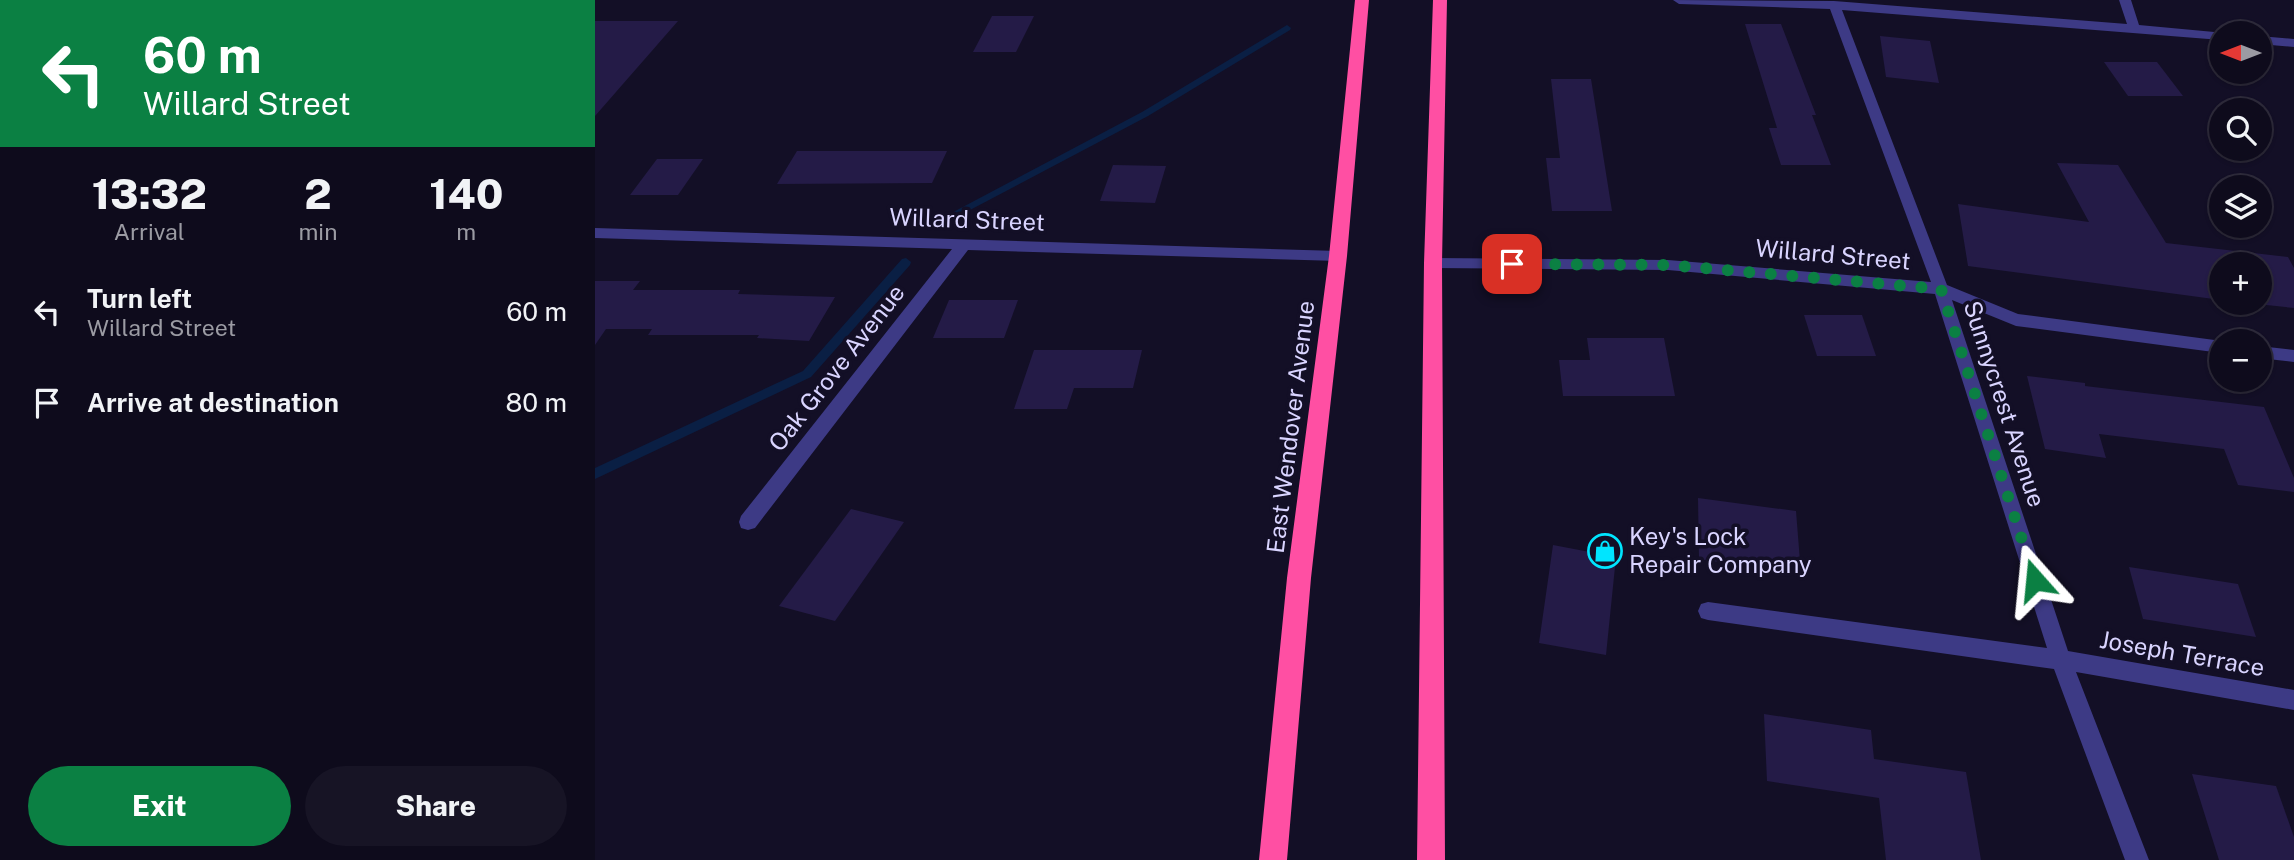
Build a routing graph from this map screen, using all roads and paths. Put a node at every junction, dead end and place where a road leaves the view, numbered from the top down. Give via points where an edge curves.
1 (1362, 0) edge
2 (1440, 0) edge
3 (1679, 0) edge
4 (2125, 0) edge
5 (1834, 5) junction
6 (2134, 28) junction
7 (2209, 35) edge
8 (2272, 41) edge
9 (2294, 43) edge
10 (595, 233) edge
11 (964, 245) junction
12 (1338, 256) junction
13 (1433, 263) junction
14 (1941, 289) junction
15 (2209, 345) edge
16 (2272, 353) edge
17 (2294, 356) edge
18 (748, 522) dead end
19 (1709, 611) dead end
20 (2061, 660) junction
21 (2294, 700) edge
22 (1273, 860) edge
23 (1431, 860) edge
24 (2137, 860) edge

1 - 12 highway, East Wendover Avenue
2 - 13 highway
3 - 5 street
4 - 6 street
5 - 6 street
5 - 14 street, Sunnycrest Avenue
6 - 7 street
8 - 9 street
10 - 11 street, Willard Street
11 - 12 street, Willard Street
11 - 18 street, Oak Grove Avenue
12 - 22 highway, East Wendover Avenue via 1299,578
13 - 14 street, Willard Street via 1668,265
13 - 23 highway
14 - 15 street, Willard Street via 2015,320
14 - 20 street, Sunnycrest Avenue
16 - 17 street
19 - 20 street, Joseph Terrace
20 - 21 street, Joseph Terrace
20 - 24 street, Sunnycrest Avenue

